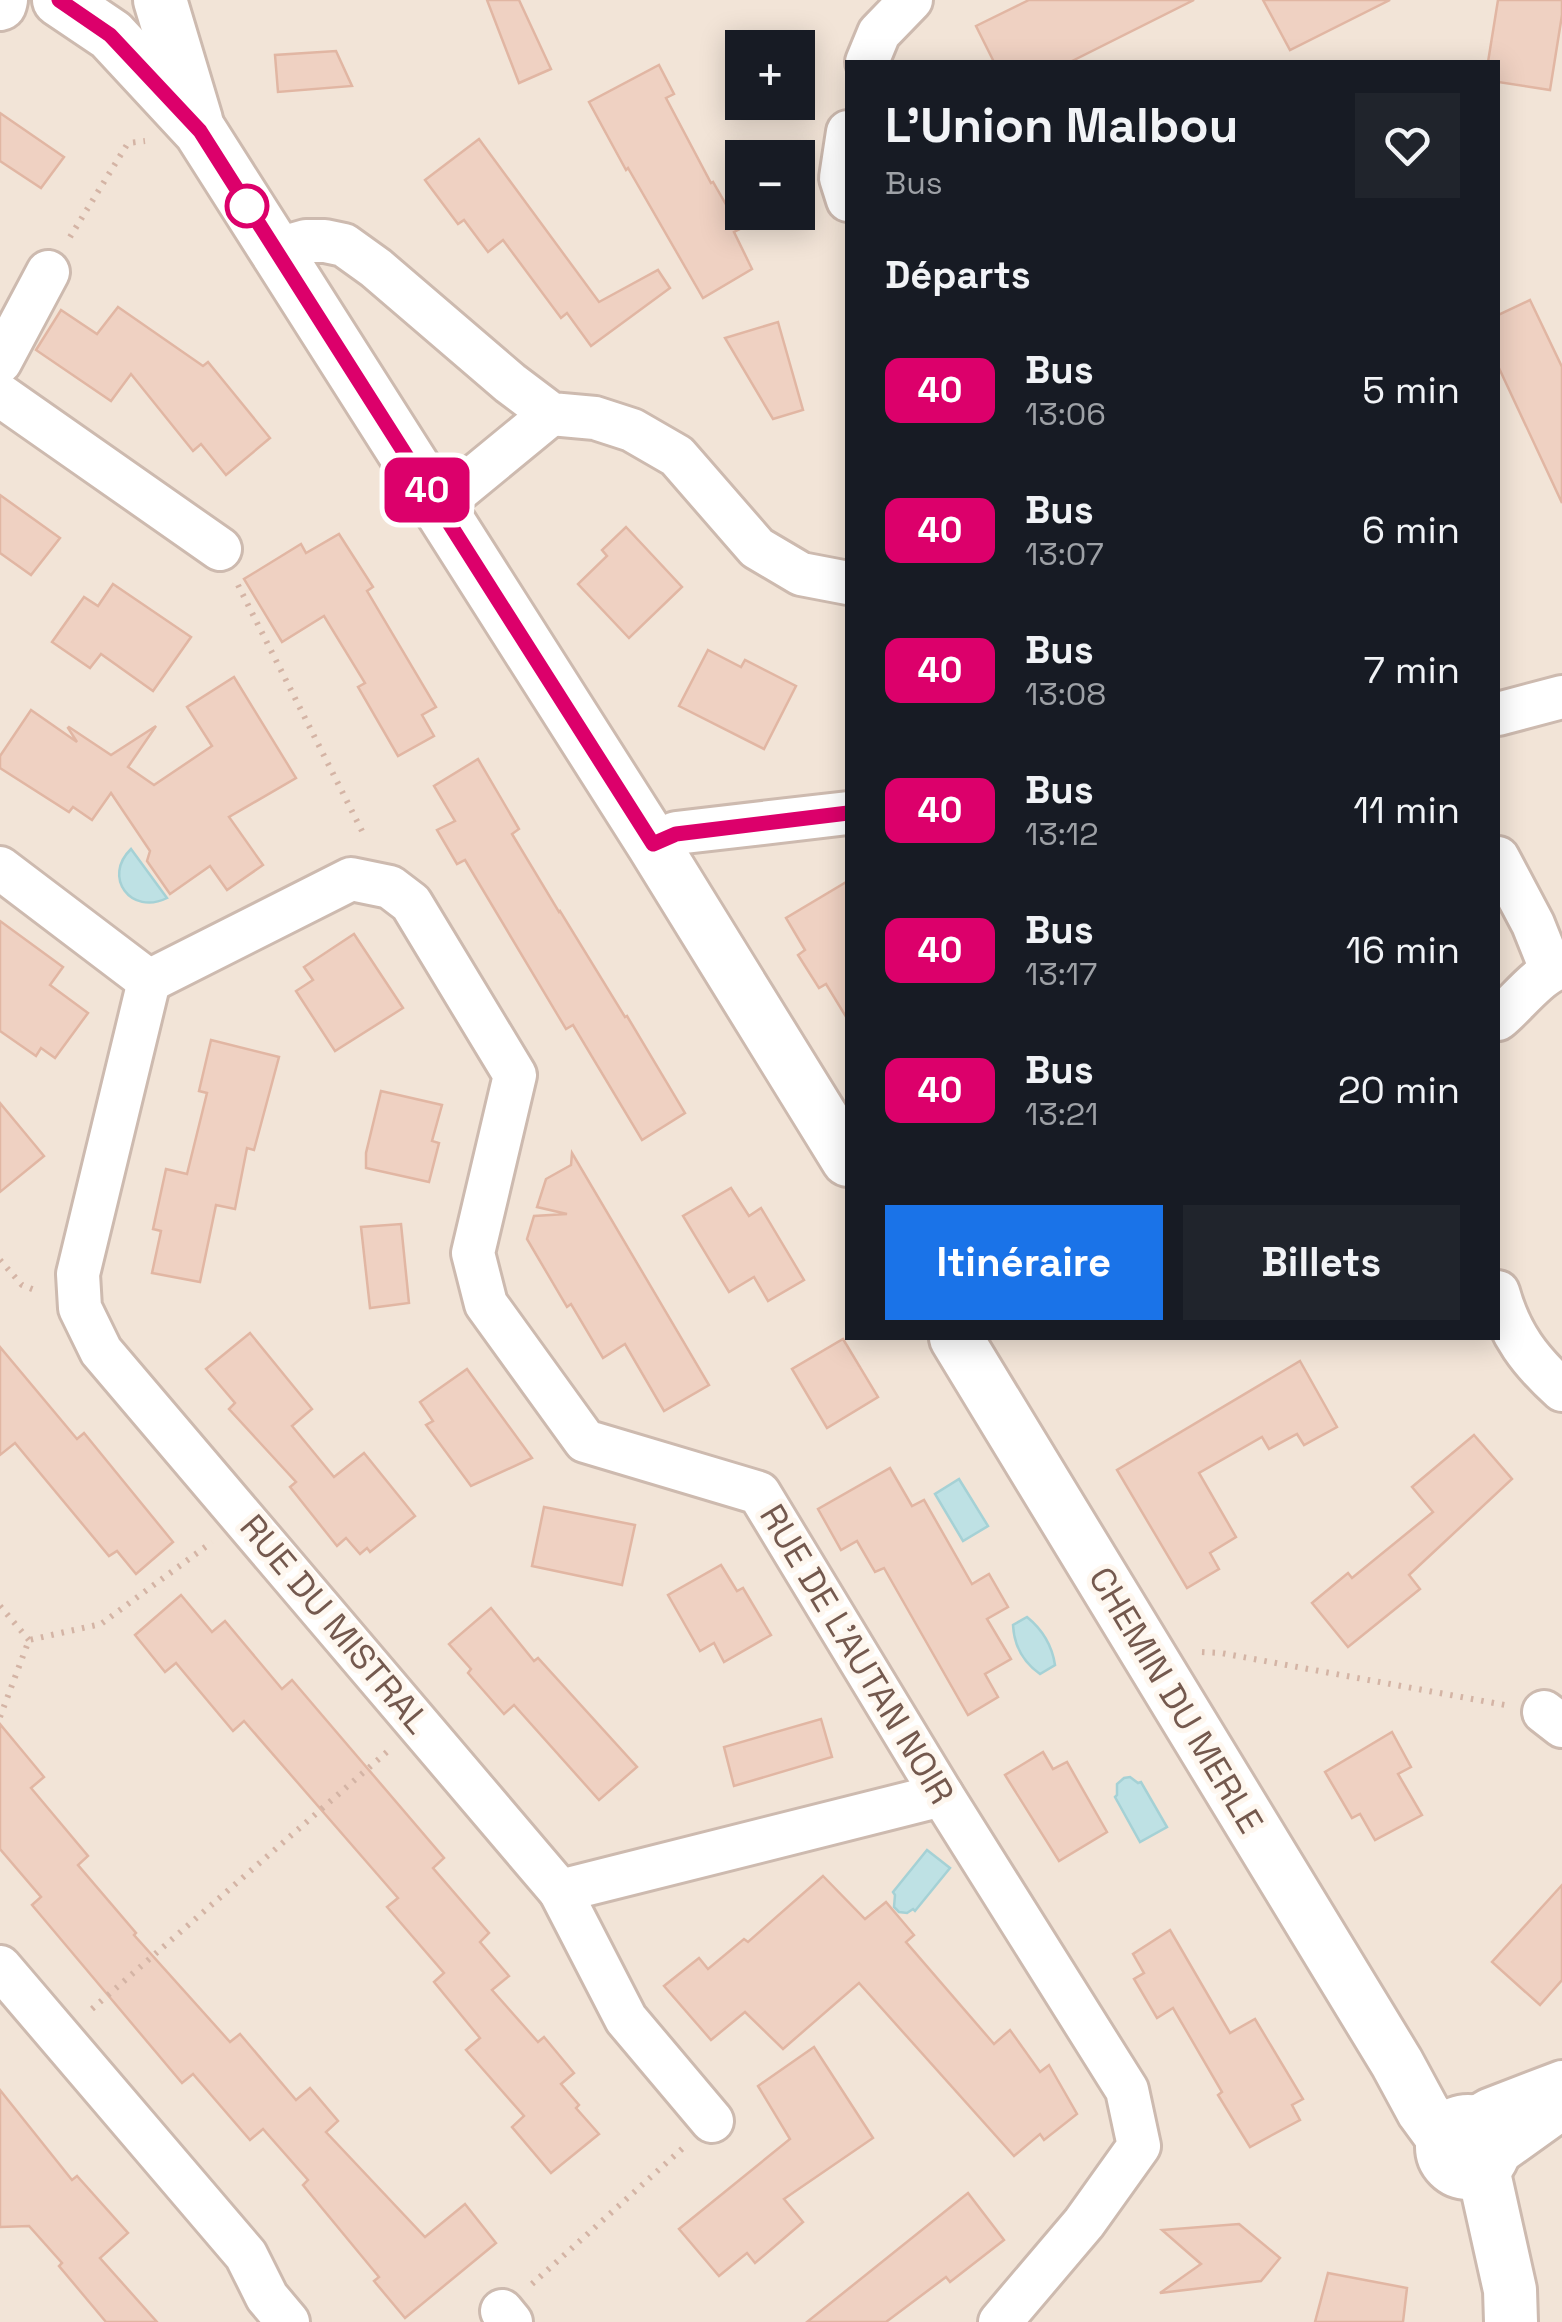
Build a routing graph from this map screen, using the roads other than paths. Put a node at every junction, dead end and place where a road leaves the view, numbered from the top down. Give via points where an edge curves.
1 (59, 0) edge
2 (160, 0) edge
3 (911, 0) edge
4 (868, 60) edge
5 (200, 131) junction
6 (845, 152) edge
7 (845, 191) edge
8 (277, 255) junction
9 (48, 272) road end
10 (0, 362) edge
11 (0, 395) edge
12 (551, 414) junction
13 (438, 507) junction
14 (220, 549) road end
15 (845, 583) edge
16 (1562, 698) edge
17 (1500, 714) edge
18 (845, 812) edge
19 (653, 844) junction
20 (1500, 862) edge
21 (0, 868) edge
22 (1557, 969) edge
23 (149, 981) junction
24 (1500, 1018) edge
25 (845, 1155) edge
26 (1500, 1299) edge
27 (957, 1340) edge
28 (1562, 1390) edge
29 (942, 1795) junction
30 (560, 1891) junction
31 (0, 1967) edge
32 (1562, 2082) edge
33 (1562, 2108) edge
34 (712, 2121) road end
35 (1469, 2146) junction
36 (288, 2322) edge
37 (1000, 2322) edge
38 (1483, 2322) edge
39 (1512, 2322) edge

1 - 5 street via 110,35
2 - 5 street
3 - 4 street via 879,33
5 - 8 street
6 - 7 street
8 - 12 street via 306,241 344,245
8 - 13 street
9 - 10 street
11 - 14 street
12 - 13 street
12 - 15 street via 632,430 678,456 757,548 800,574
13 - 19 street
16 - 17 street
18 - 19 street via 676,834
19 - 25 street
20 - 22 street
21 - 23 street
22 - 24 street
23 - 29 street, RUE DE L'AUTAN NOIR via 350,880 390,888 411,903 515,1075 473,1253 486,1304 585,1442 759,1492
23 - 30 street, RUE DU MISTRAL via 78,1274 80,1308 101,1350
26 - 28 street via 1533,1364
27 - 35 street, CHEMIN DU MERLE via 1397,2063 1440,2096
29 - 30 street
29 - 37 street, RUE DE L'AUTAN NOIR via 1128,2090 1139,2146
30 - 34 street, RUE DU MISTRAL via 626,2019
31 - 36 street via 246,2255
32 - 35 street via 1489,2110
33 - 35 street
35 - 38 street
35 - 39 street via 1510,2290

